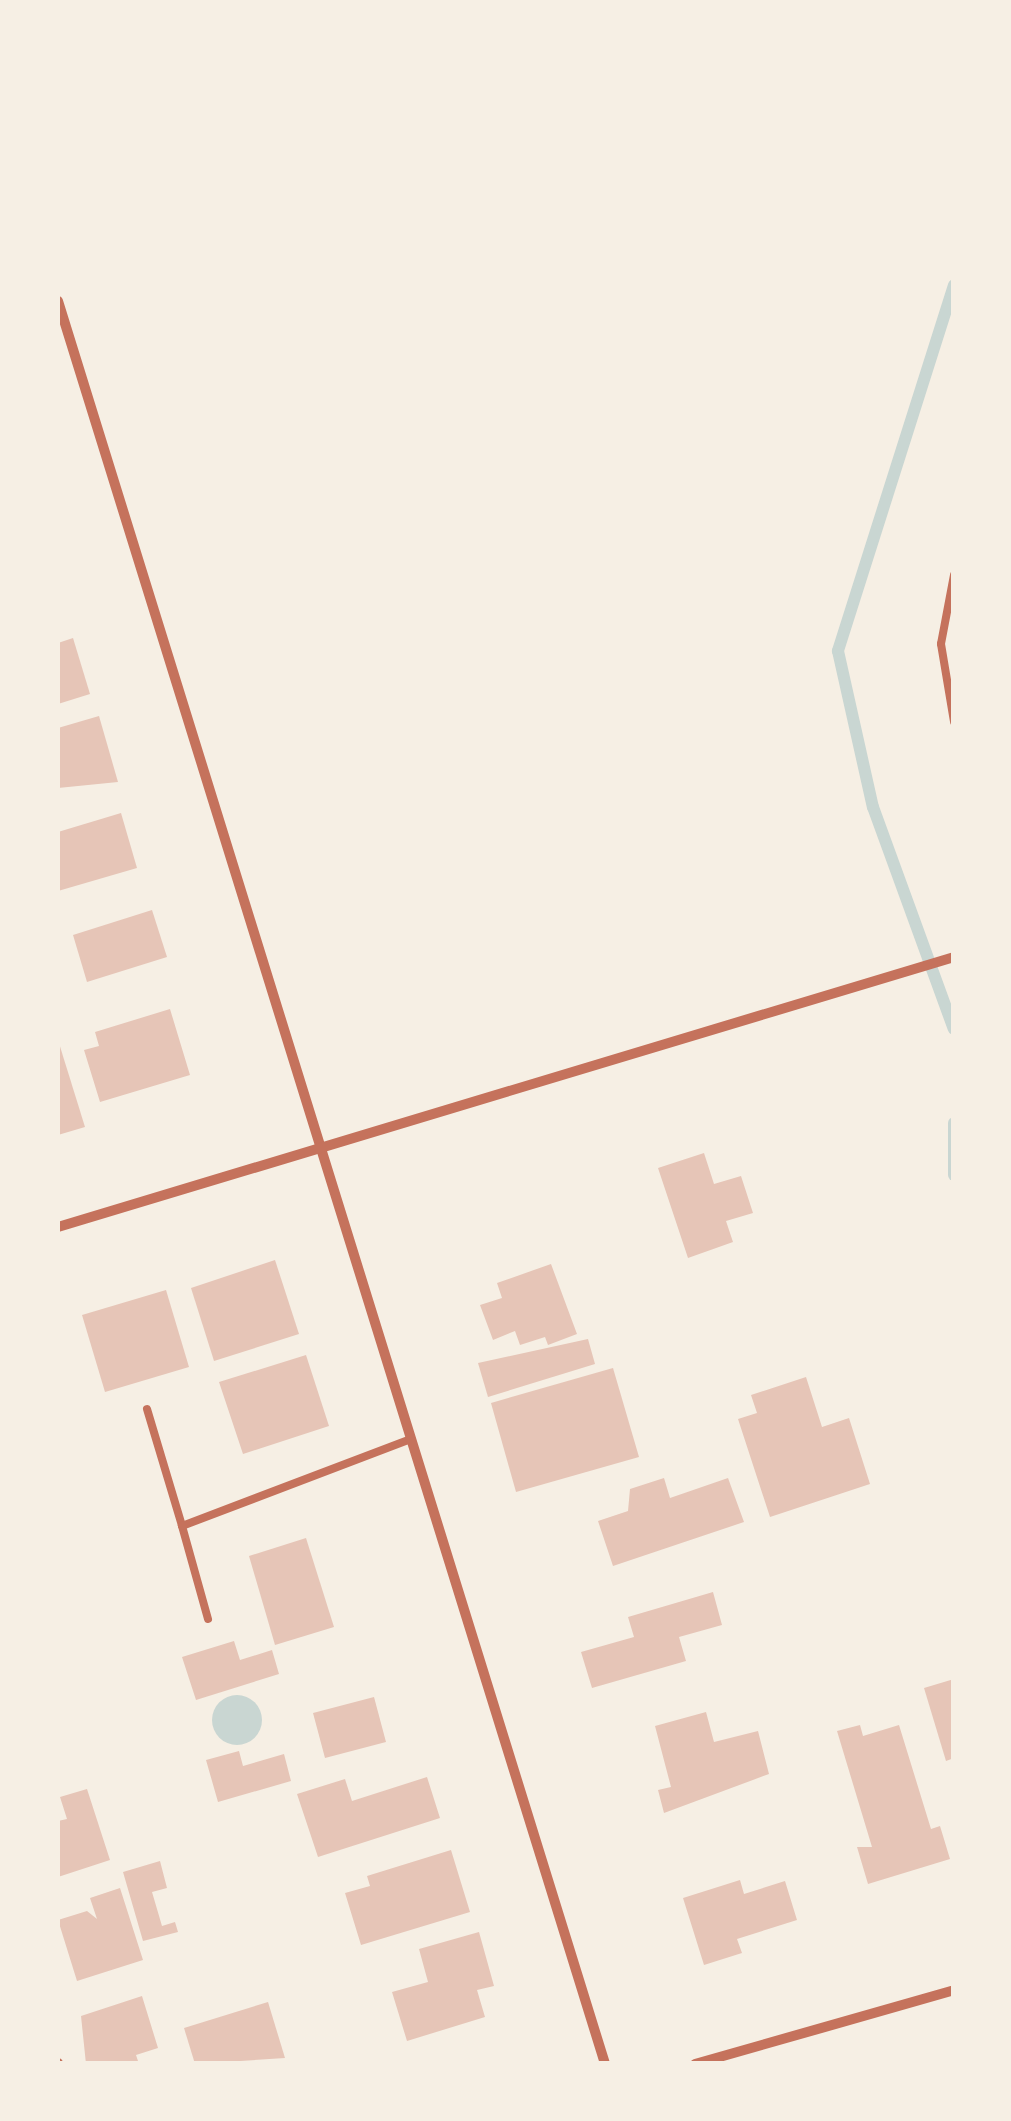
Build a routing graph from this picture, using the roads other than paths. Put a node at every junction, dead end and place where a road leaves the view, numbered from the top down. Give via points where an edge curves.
1 (58, 301) edge
2 (954, 575) edge
3 (954, 722) edge
4 (954, 957) edge
5 (315, 1148) junction
6 (58, 1227) edge
7 (146, 1409) dead end
8 (408, 1440) junction
9 (182, 1526) junction
10 (208, 1619) dead end
11 (954, 1990) edge
12 (605, 2064) edge
13 (695, 2064) edge

1 - 5 street
2 - 3 lane via 941,644
4 - 5 street
5 - 6 street
5 - 8 street
7 - 9 lane
8 - 9 lane
8 - 12 street
9 - 10 lane
11 - 13 street

